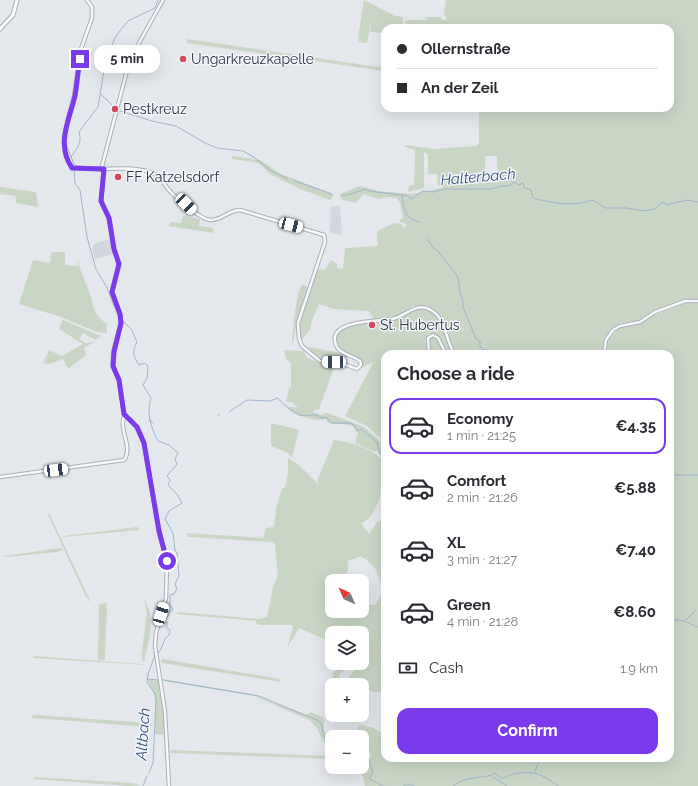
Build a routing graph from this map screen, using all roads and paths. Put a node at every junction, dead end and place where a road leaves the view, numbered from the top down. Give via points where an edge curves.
1 (17, 0) edge
2 (87, 0) edge
3 (163, 0) edge
4 (0, 29) edge
5 (102, 169) junction
6 (698, 300) edge
7 (429, 350) edge
8 (444, 350) edge
9 (452, 350) edge
10 (605, 350) edge
11 (125, 415) junction
12 (0, 477) edge
13 (168, 786) edge

1 - 4 main road via 12,17
2 - 5 street via 92,7 92,18 82,49 64,137 73,167
3 - 5 street via 130,59
5 - 9 street via 132,168 156,175 173,194 206,220 216,220 240,210 324,235 325,242 298,323 299,338 305,349 320,361 341,363 357,369 361,365 360,361 344,354 335,342 338,332 351,324 397,318 414,308 421,307 431,309 441,319
5 - 11 street via 101,201 109,218 119,264 112,292 120,317 113,362
6 - 10 street via 686,301 655,312 640,322 620,326 613,330 606,340
7 - 8 street via 427,341 433,335 438,338
11 - 12 street via 123,426 127,451 124,460
11 - 13 street via 137,427 144,443 167,564 166,598 156,633 166,712

